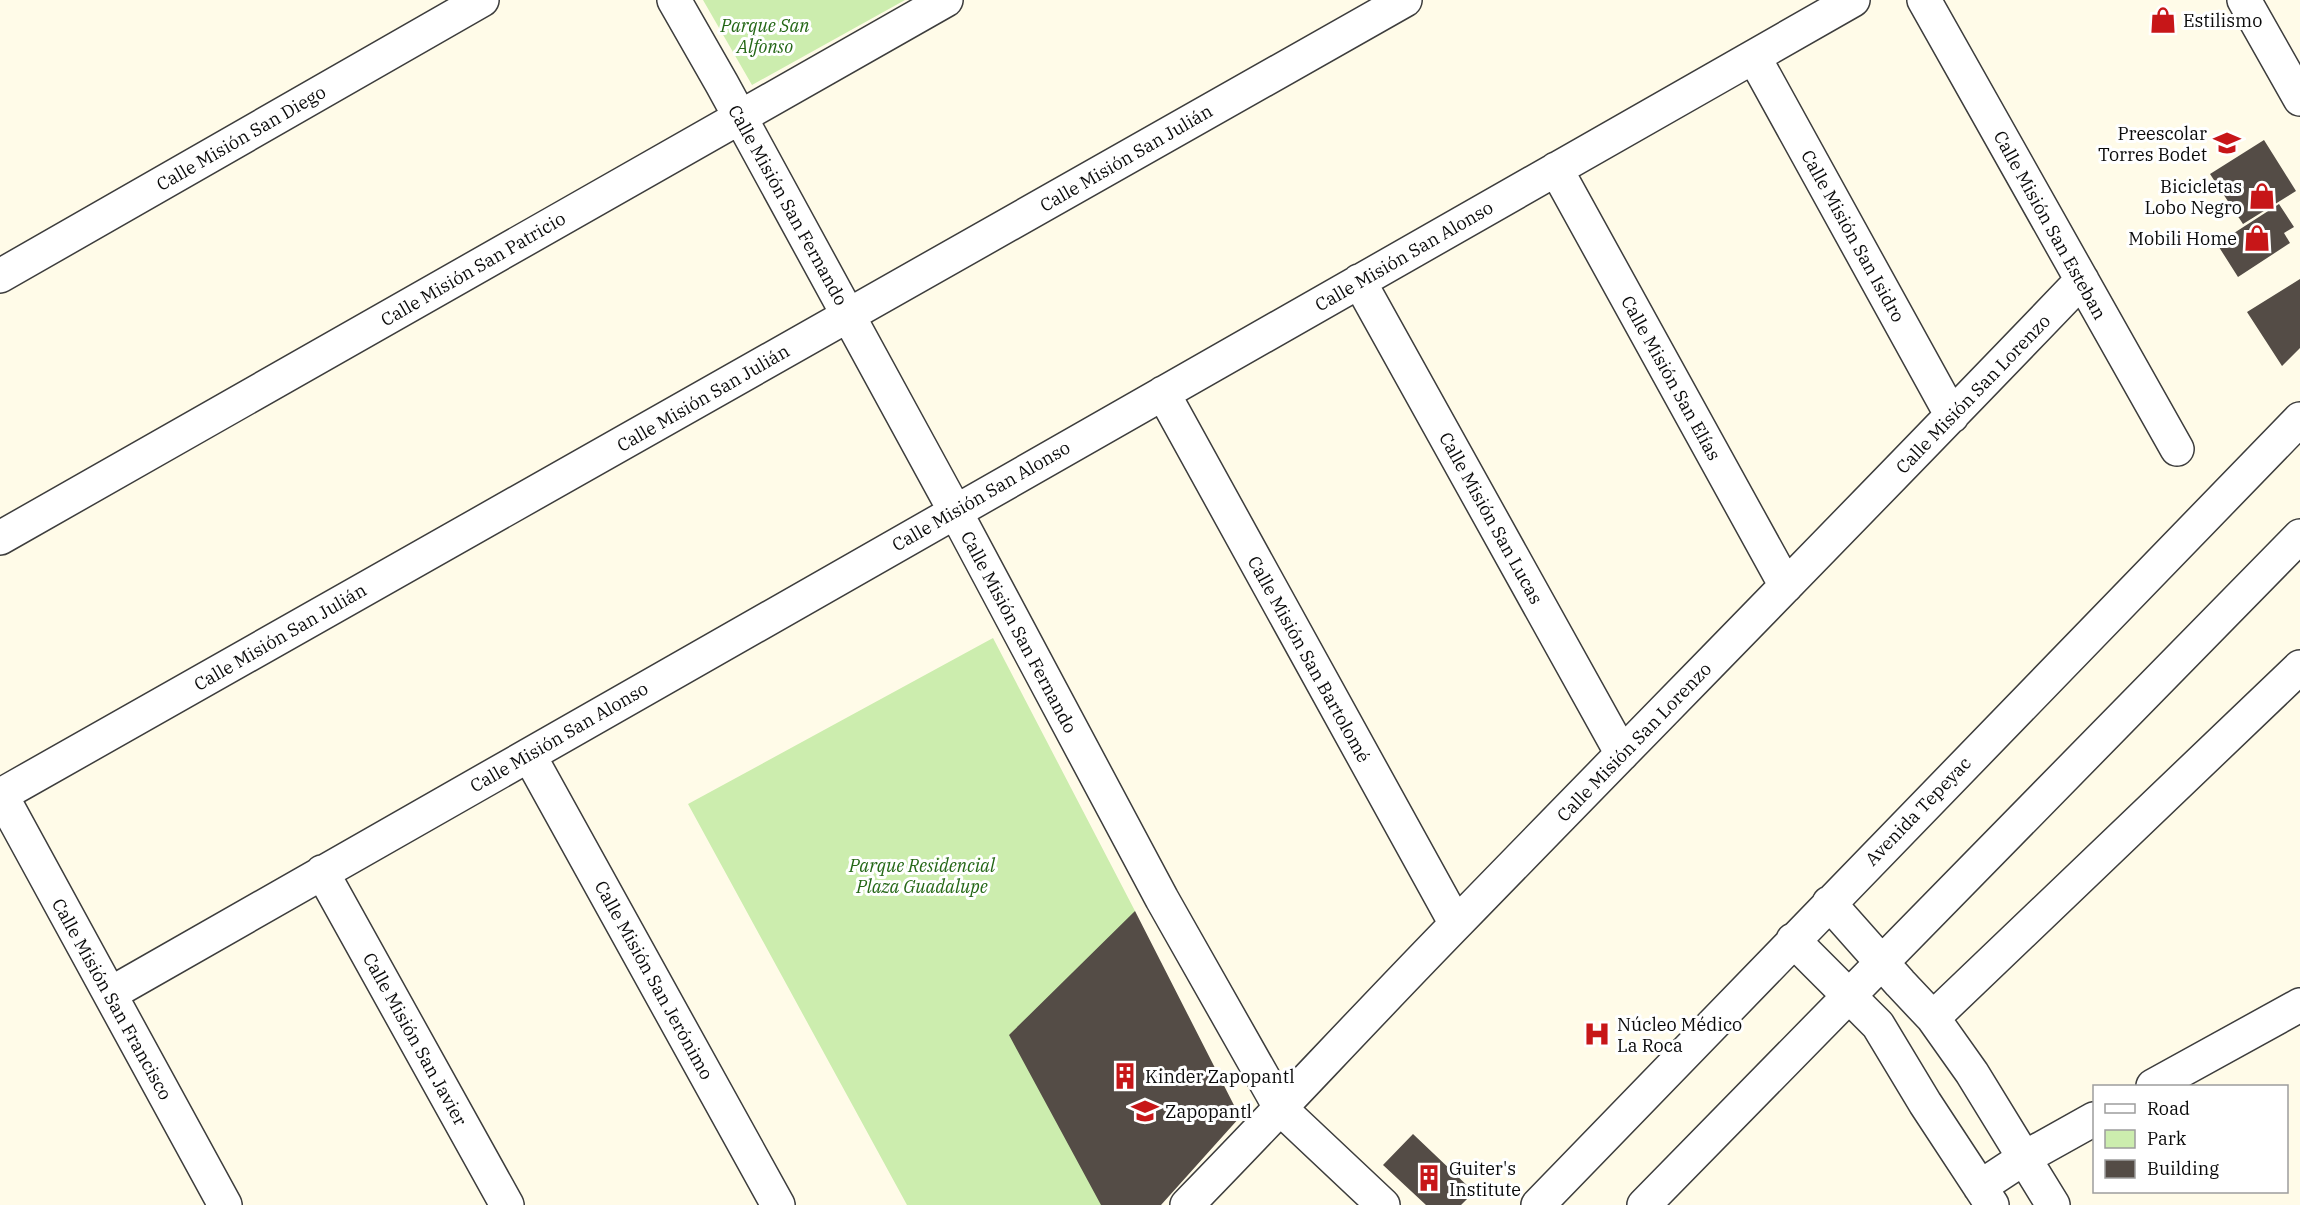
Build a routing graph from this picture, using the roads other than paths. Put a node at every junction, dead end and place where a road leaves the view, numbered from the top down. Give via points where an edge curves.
1 (482, 0) edge
2 (674, 0) edge
3 (946, 0) edge
4 (1405, 0) edge
5 (1853, 0) edge
6 (1924, 0) edge
7 (2244, 0) edge
8 (1754, 57) junction
9 (2300, 99) edge
10 (740, 117) junction
11 (1556, 169) junction
12 (0, 276) edge
13 (2082, 280) junction
14 (1359, 282) junction
15 (848, 316) junction
16 (1163, 393) junction
17 (1952, 416) junction
18 (2300, 419) edge
19 (2177, 449) dead end
20 (955, 511) junction
21 (2300, 536) edge
22 (0, 538) edge
23 (1786, 586) junction
24 (2300, 667) edge
25 (1622, 754) junction
26 (529, 755) junction
27 (1, 794) edge
28 (322, 872) junction
29 (1829, 903) junction
30 (1456, 924) junction
31 (1793, 940) junction
32 (1882, 962) junction
33 (110, 994) junction
34 (1848, 996) junction
35 (2300, 1005) edge
36 (1934, 1018) junction
37 (2155, 1085) edge
38 (1281, 1109) junction
39 (2093, 1120) edge
40 (2024, 1158) junction
41 (1986, 1196) edge
42 (225, 1205) edge
43 (507, 1205) edge
44 (778, 1205) edge
45 (1187, 1205) edge
46 (1383, 1205) edge
47 (1538, 1205) edge
48 (1644, 1205) edge
49 (2053, 1205) edge

1 - 12 street, Calle Misión San Diego
2 - 10 street, Calle Misión San Fernando
3 - 10 street, Calle Misión San Patricio
4 - 15 street, Calle Misión San Julián
5 - 8 street, Calle Misión San Alonso
6 - 13 street, Calle Misión San Esteban
7 - 9 street
8 - 11 street, Calle Misión San Alonso
8 - 17 street, Calle Misión San Isidro
10 - 15 street, Calle Misión San Fernando
10 - 22 street, Calle Misión San Patricio
11 - 14 street, Calle Misión San Alonso
11 - 23 street, Calle Misión San Elías
13 - 17 street, Calle Misión San Lorenzo
13 - 19 street, Calle Misión San Esteban
14 - 16 street, Calle Misión San Alonso
14 - 25 street, Calle Misión San Lucas
15 - 20 street, Calle Misión San Fernando
15 - 27 street, Calle Misión San Julián
16 - 20 street, Calle Misión San Alonso
16 - 30 street, Calle Misión San Bartolomé
17 - 23 street, Calle Misión San Lorenzo
18 - 29 street, Avenida Tepeyac
20 - 26 street, Calle Misión San Alonso
20 - 38 street, Calle Misión San Fernando via 1162,899
21 - 32 street
23 - 25 street, Calle Misión San Lorenzo
24 - 36 street
25 - 30 street, Calle Misión San Lorenzo
26 - 28 street, Calle Misión San Alonso
26 - 44 street, Calle Misión San Jerónimo
27 - 33 street, Calle Misión San Francisco
28 - 33 street, Calle Misión San Alonso
28 - 43 street, Calle Misión San Javier
29 - 31 street, Avenida Tepeyac
29 - 32 street
30 - 38 street, Calle Misión San Lorenzo
31 - 34 street
31 - 47 street, Avenida Tepeyac
32 - 34 street
32 - 36 street
33 - 42 street, Calle Misión San Francisco
34 - 41 street via 1878,1025
34 - 48 street
35 - 37 street
36 - 40 street
38 - 45 street, Calle Misión San Lorenzo
38 - 46 street, Calle Misión San Fernando
39 - 40 street
40 - 41 street
40 - 49 street

